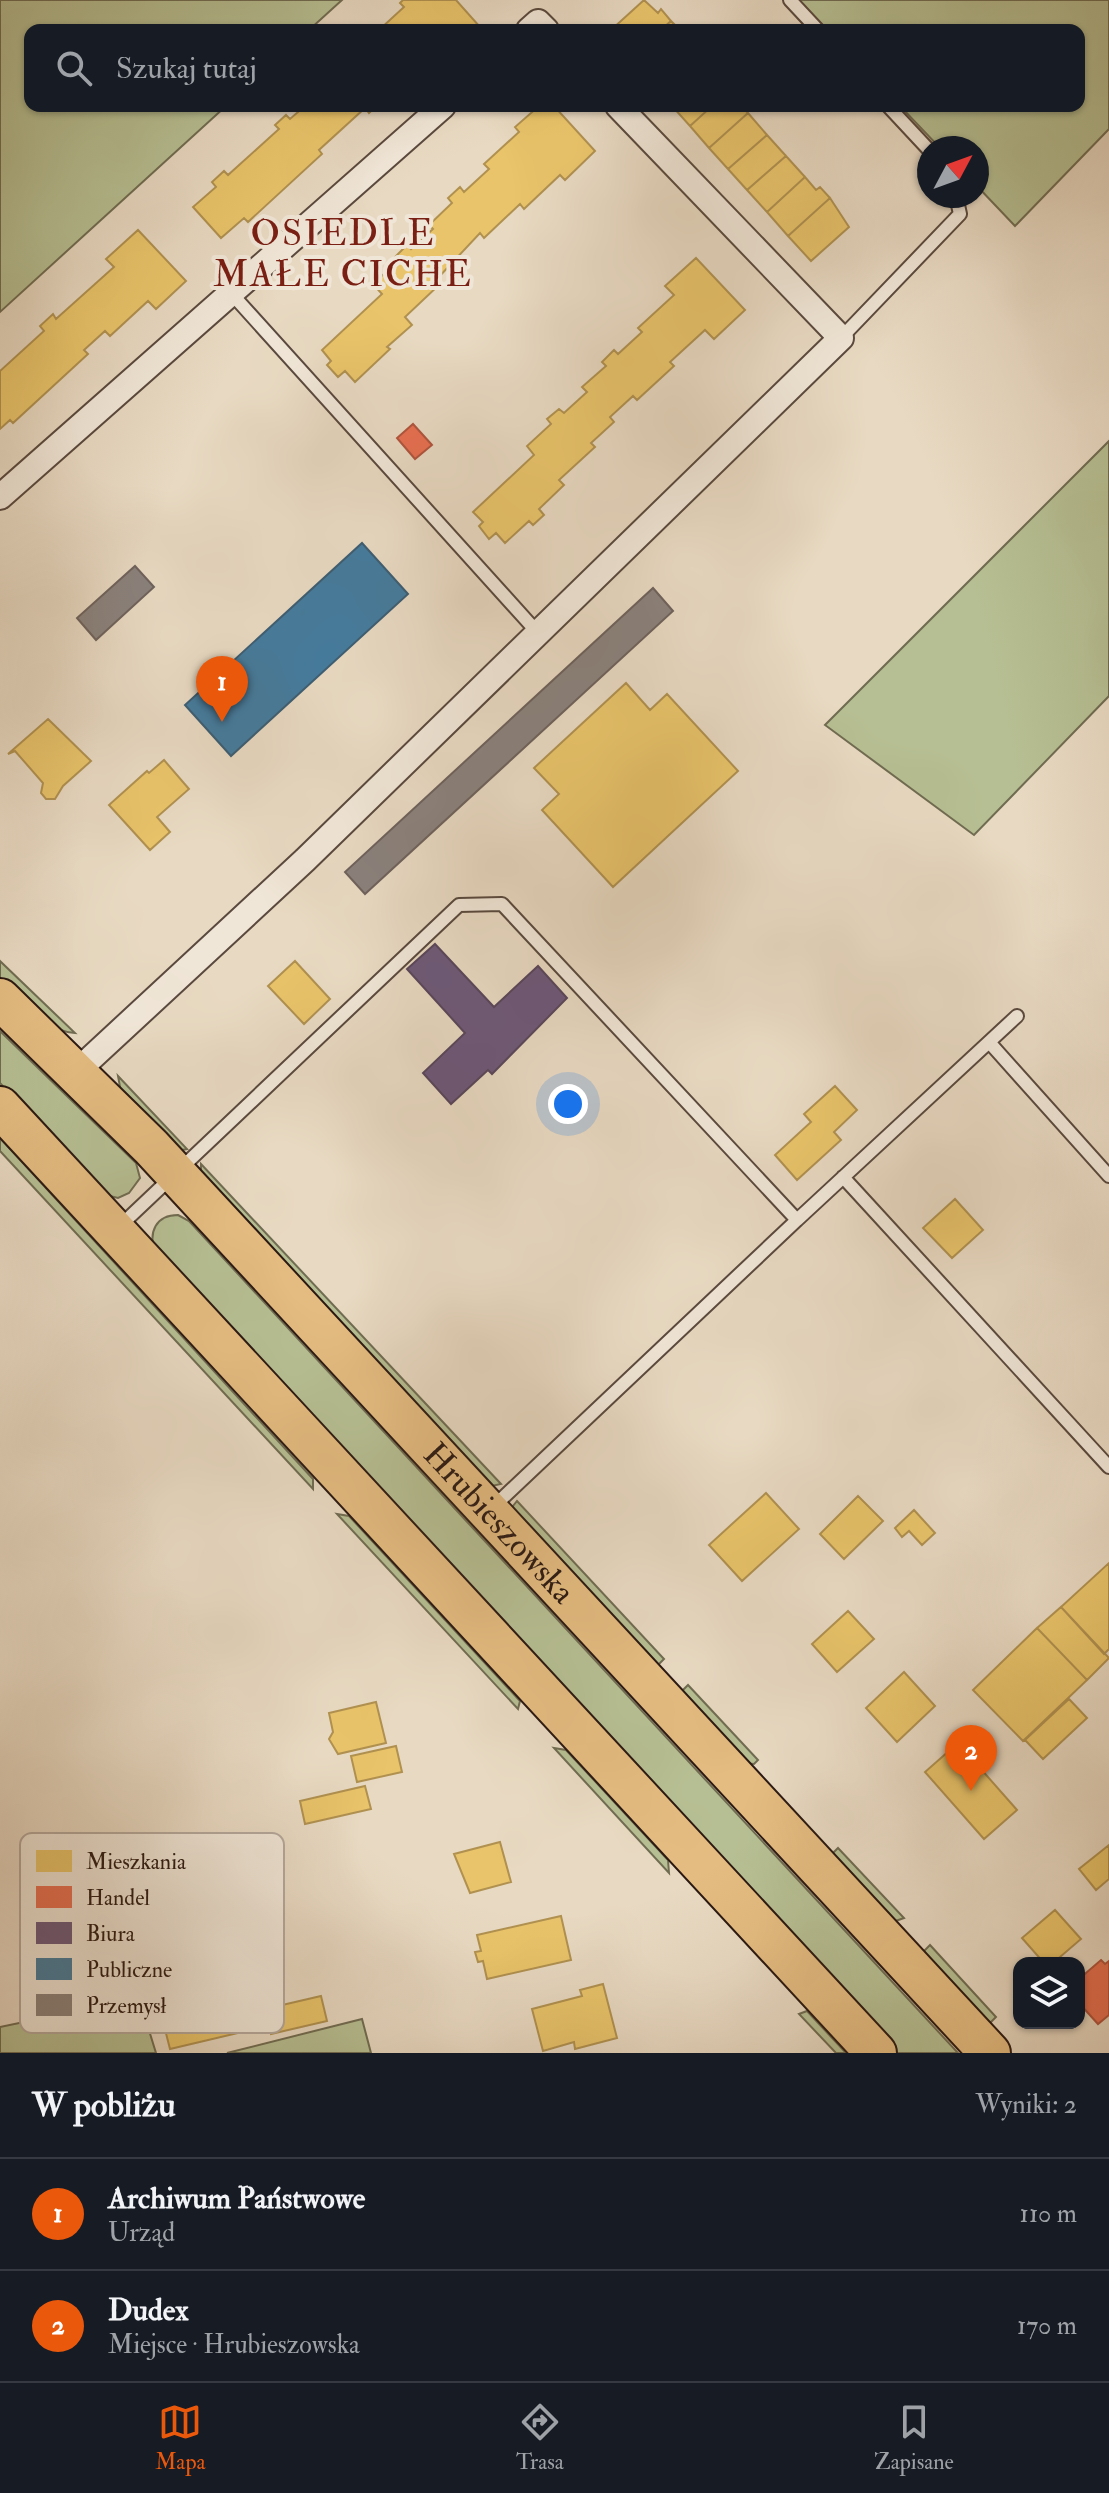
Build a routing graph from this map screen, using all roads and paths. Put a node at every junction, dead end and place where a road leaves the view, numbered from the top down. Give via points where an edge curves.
1 (790, 0) edge
2 (812, 24) edge
3 (436, 112) edge
4 (624, 112) edge
5 (894, 112) edge
6 (917, 137) edge
7 (959, 208) edge
8 (231, 293) junction
9 (841, 338) junction
10 (0, 497) edge
11 (538, 633) junction
12 (0, 999) edge
13 (1017, 1016) dead end
14 (989, 1042) junction
15 (75, 1073) junction
16 (0, 1107) edge
17 (175, 1173) junction
18 (1109, 1176) edge
19 (843, 1177) junction
20 (797, 1220) junction
21 (114, 1231) junction
22 (1109, 1467) edge
23 (488, 1512) junction
24 (876, 2053) edge
25 (990, 2053) edge

1 - 2 lane
3 - 8 street
4 - 9 street
5 - 6 lane
7 - 9 lane via 960,214
8 - 10 street
8 - 11 lane
9 - 11 street
11 - 15 street via 305,860
12 - 15 main road, Hrubieszowska
13 - 14 lane
14 - 18 lane
14 - 19 lane
15 - 17 main road, Hrubieszowska
16 - 21 main road
17 - 20 lane via 459,905 502,904
17 - 21 lane
17 - 23 main road, Hrubieszowska
19 - 20 lane
19 - 22 lane
20 - 23 lane
21 - 24 main road
23 - 25 main road, Hrubieszowska

